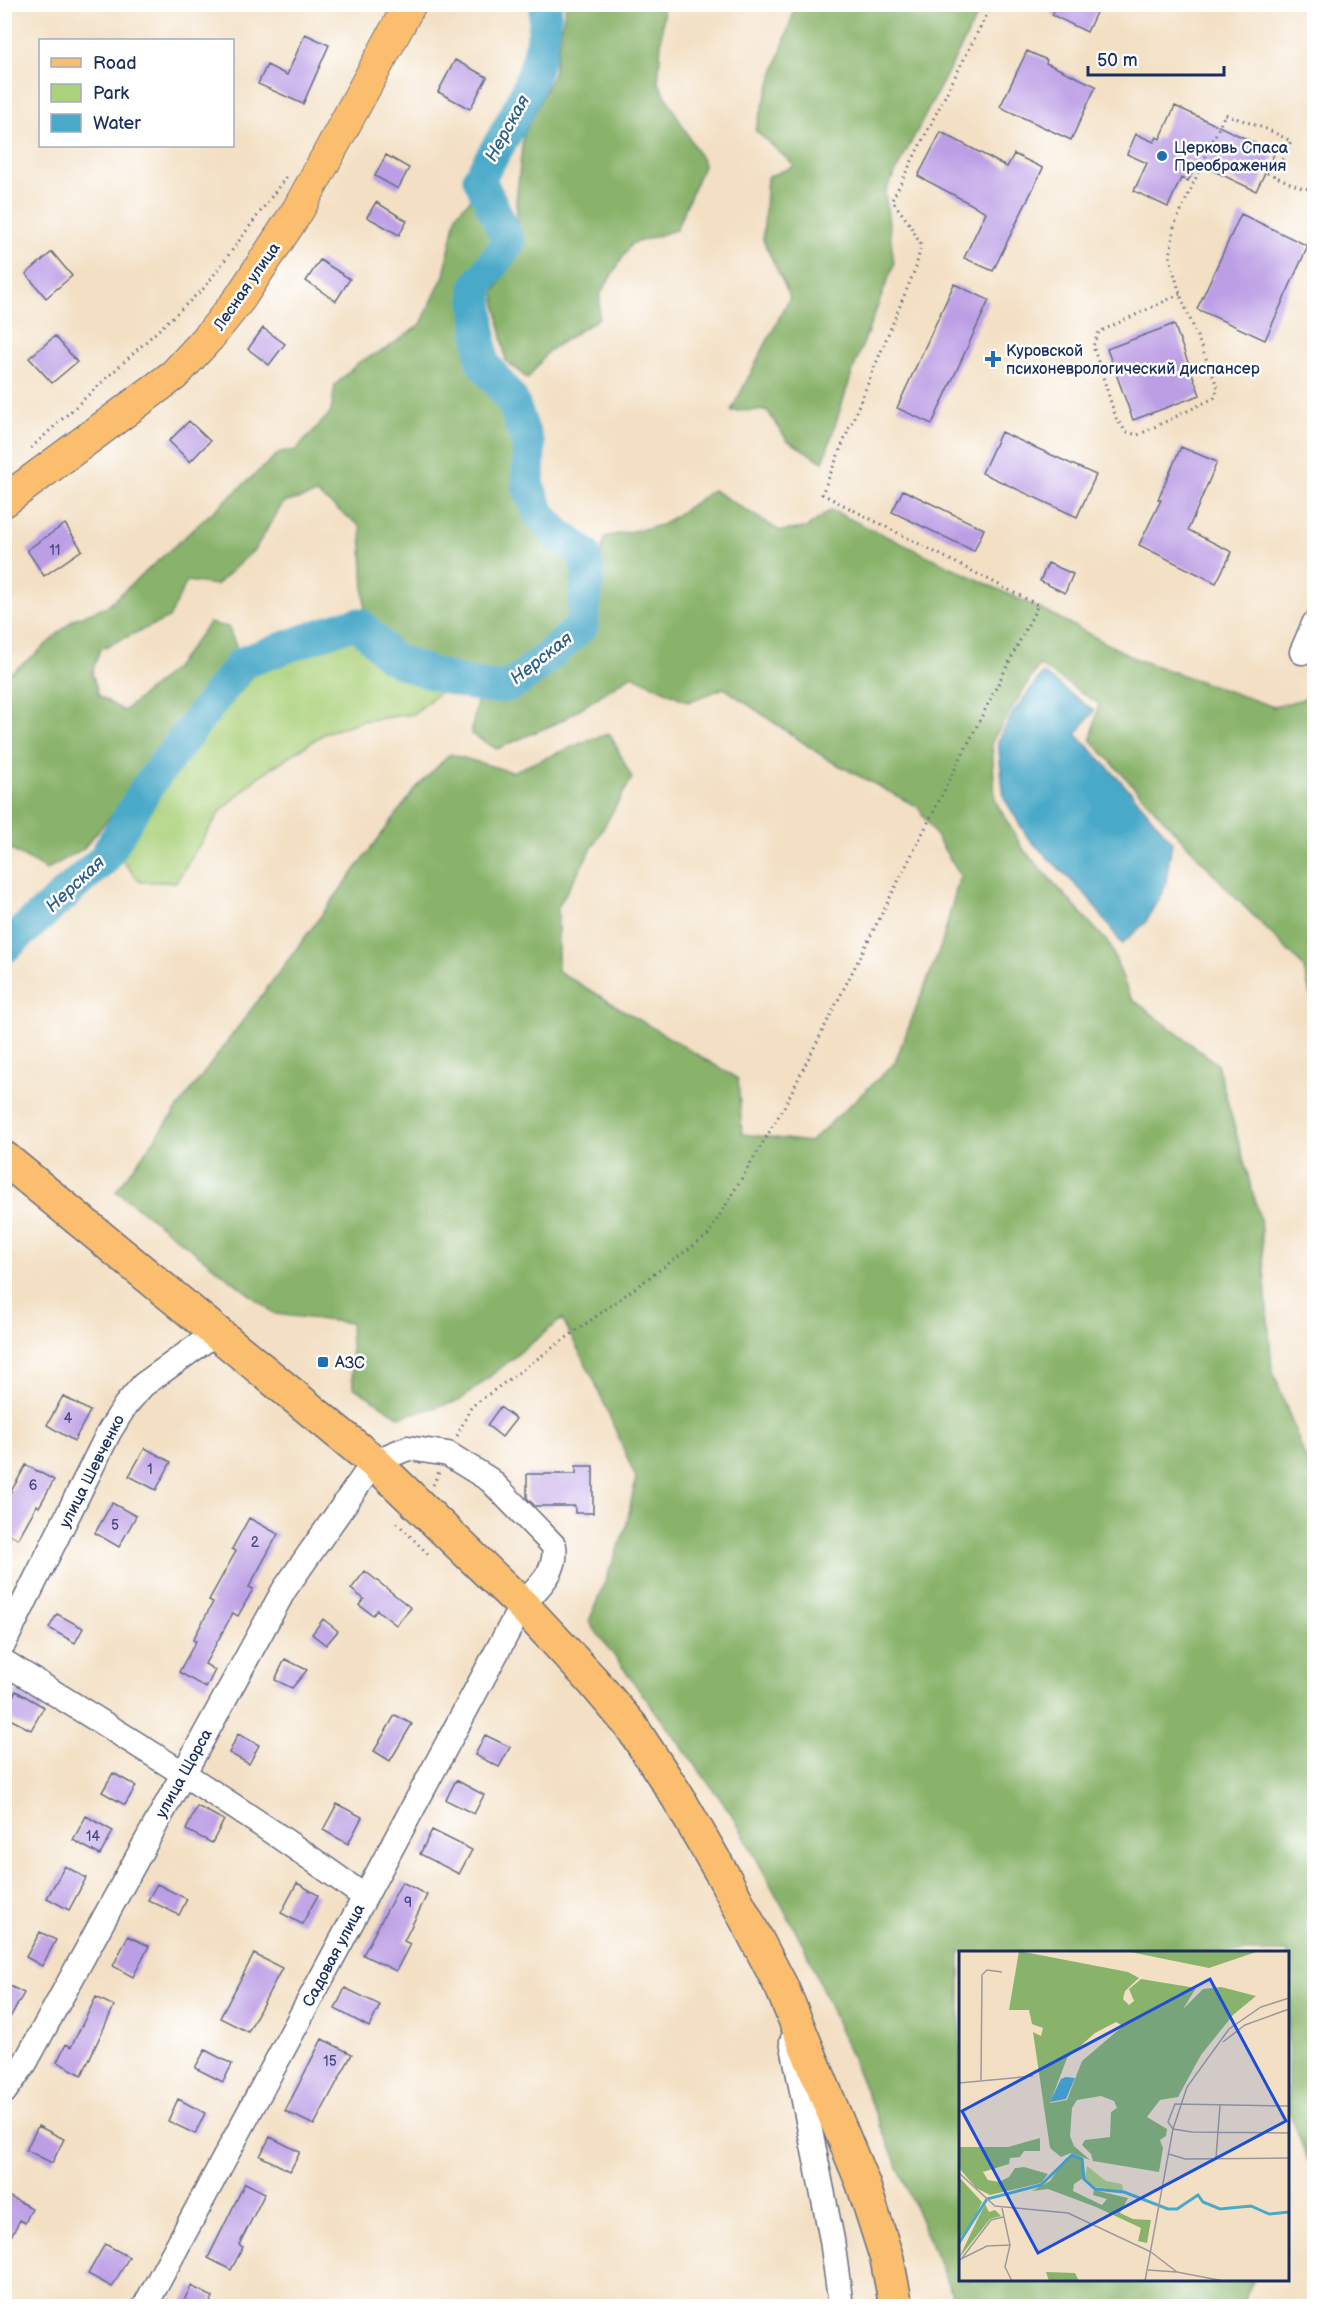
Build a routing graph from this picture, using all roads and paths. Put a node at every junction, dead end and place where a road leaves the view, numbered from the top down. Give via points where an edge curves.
1 (410, 4) edge
2 (992, 4) edge
3 (290, 171) dead end
4 (1267, 173) dead end
5 (1274, 176) junction
6 (1314, 189) edge
7 (1180, 294) junction
8 (31, 448) dead end
9 (4, 501) edge
10 (1314, 624) edge
11 (1302, 652) dead end
12 (4, 1158) edge
13 (217, 1332) junction
14 (448, 1454) junction
15 (374, 1462) junction
16 (429, 1492) dead end
17 (398, 1523) dead end
18 (429, 1555) dead end
19 (522, 1605) junction
20 (4, 1643) edge
21 (4, 1662) edge
22 (183, 1773) junction
23 (364, 1897) junction
24 (782, 1988) junction
25 (4, 2092) edge
26 (145, 2307) edge
27 (841, 2307) edge
28 (896, 2307) edge

1 - 9 main road, Лесная улица via 298,210 240,298 209,337 174,375
2 - 14 path via 892,200 921,246 916,267 822,494 1038,605 784,1107 708,1235 471,1407
3 - 8 path via 205,286
4 - 5 path
5 - 6 path
5 - 7 path via 1291,141 1225,114 1174,226 1170,258
7 - 7 path via 1099,332 1093,346 1116,418 1126,432 1138,435 1214,398 1218,388
10 - 11 street
12 - 13 highway
13 - 15 highway
13 - 20 street, улица Шевченко via 143,1385 125,1406
14 - 15 street via 408,1448
14 - 16 path
14 - 19 street, Садовая улица via 490,1480 554,1546 556,1558 551,1573
15 - 19 highway
15 - 22 street, улица Щорса via 284,1590
17 - 18 path
19 - 23 street, Садовая улица
19 - 24 highway via 631,1726 725,1879
21 - 22 street
22 - 23 street via 298,1848
22 - 25 street, улица Щорса via 25,2063
23 - 26 street, Садовая улица
24 - 27 street via 832,2240
24 - 28 highway via 863,2184

